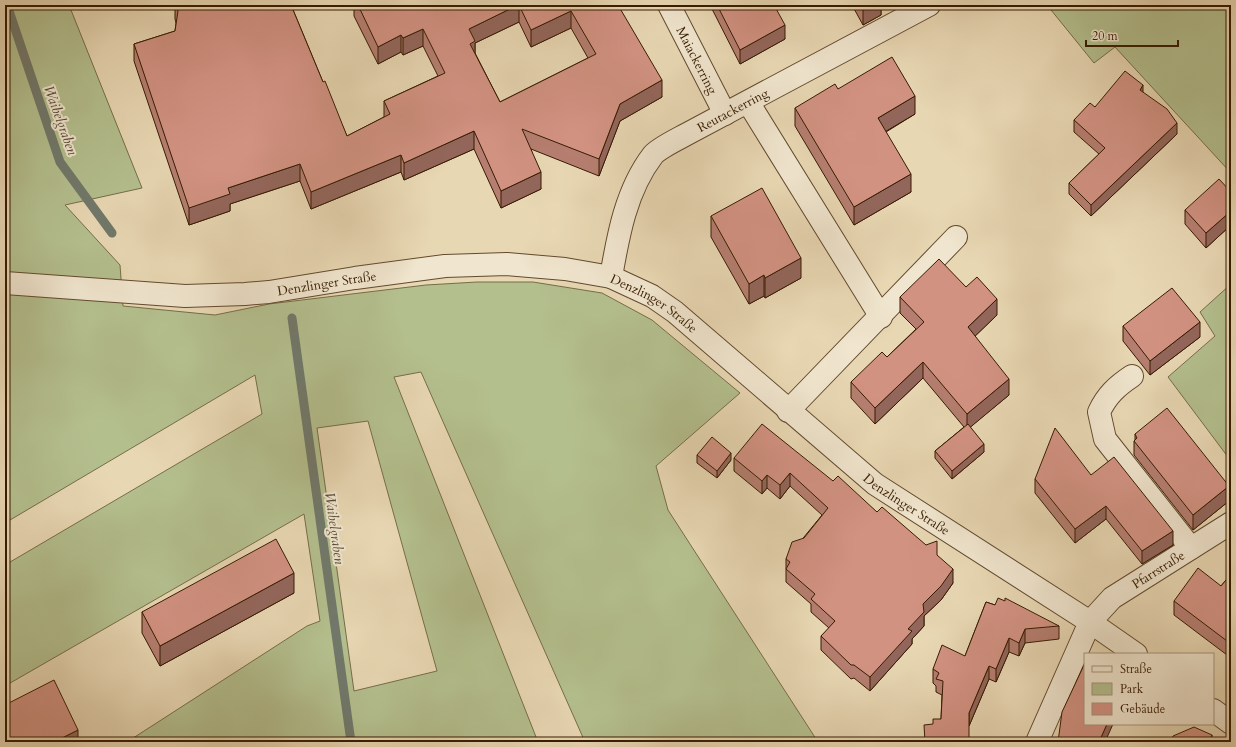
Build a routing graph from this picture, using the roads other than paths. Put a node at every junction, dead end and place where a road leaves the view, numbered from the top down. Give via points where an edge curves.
1 (670, 5) edge
2 (929, 5) edge
3 (748, 102) junction
4 (725, 114) junction
5 (956, 237) dead end
6 (611, 277) junction
7 (5, 283) edge
8 (881, 317) junction
9 (1132, 376) dead end
10 (788, 411) junction
11 (1231, 523) edge
12 (1191, 548) junction
13 (1090, 622) junction
14 (1135, 653) edge
15 (1214, 711) edge
16 (1231, 723) edge
17 (1037, 742) edge

1 - 4 street, Maiackerring
2 - 3 street, Reutackerring
3 - 4 street, Reutackerring
3 - 8 street
4 - 6 street, Reutackerring via 654,154 634,187 619,232
5 - 8 street
6 - 7 street, Denzlinger Straße via 565,269 507,264 453,266 245,294 185,296
6 - 10 street, Denzlinger Straße via 652,296 675,312
8 - 10 street
9 - 12 street via 1116,386 1099,412 1105,439
10 - 13 street, Denzlinger Straße via 875,484
11 - 12 street, Pfarrstraße
12 - 13 street, Pfarrstraße via 1112,598
13 - 14 street, Denzlinger Straße
13 - 17 street
15 - 16 street

